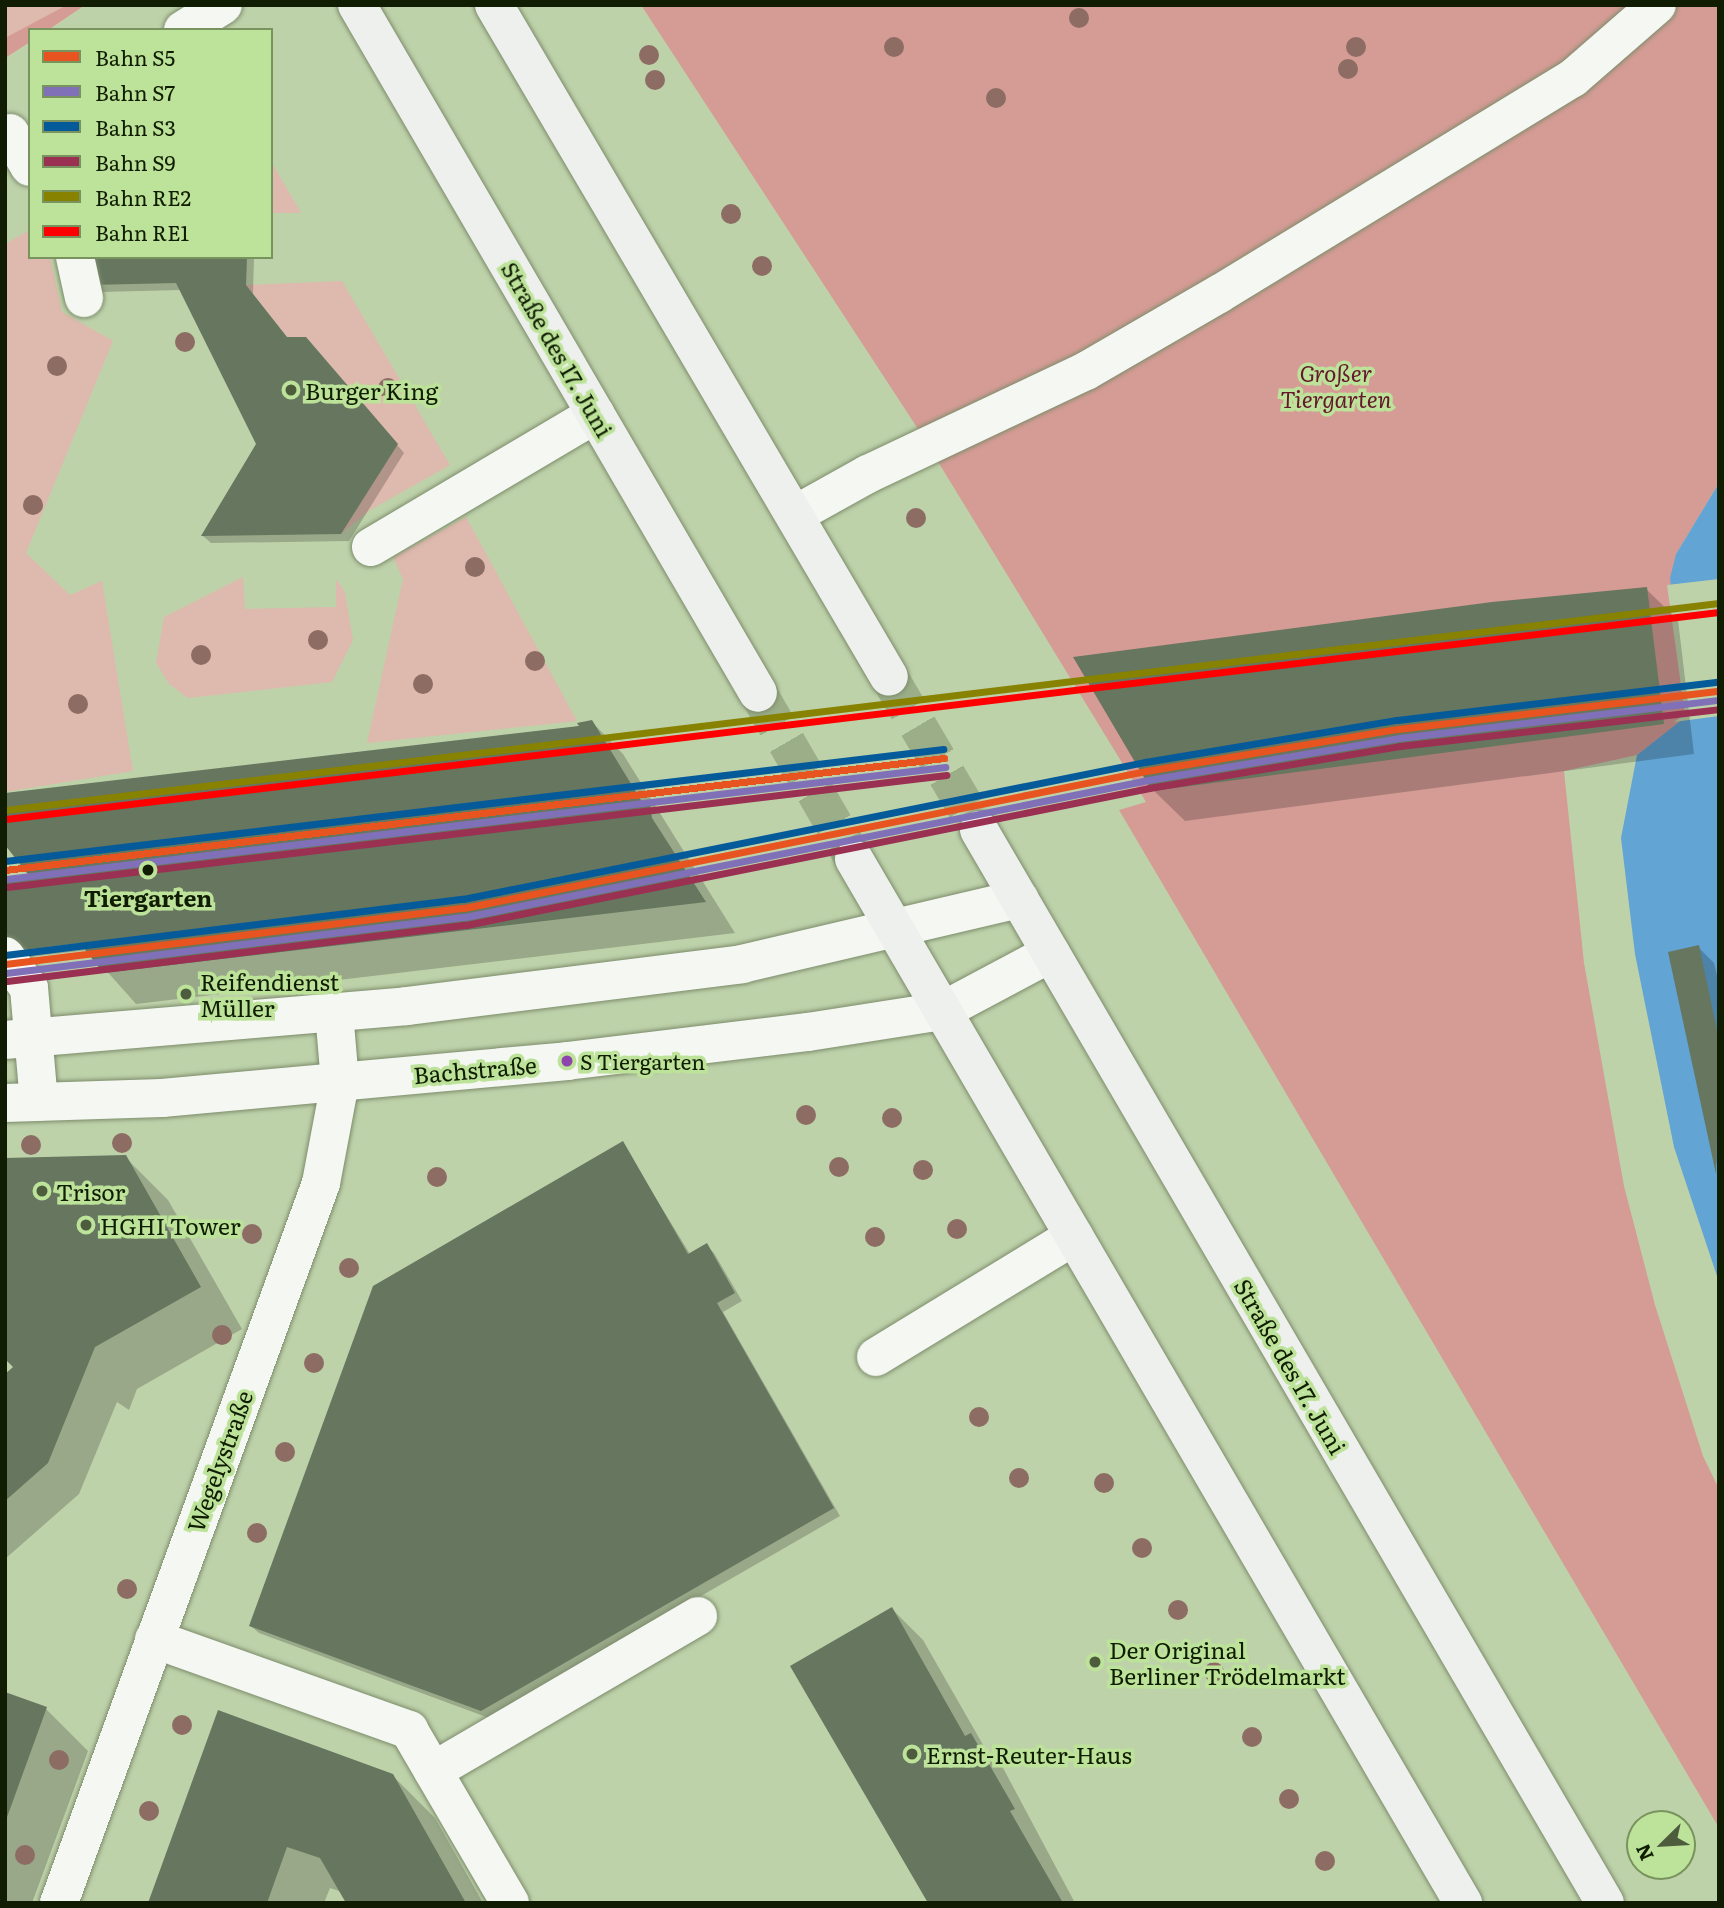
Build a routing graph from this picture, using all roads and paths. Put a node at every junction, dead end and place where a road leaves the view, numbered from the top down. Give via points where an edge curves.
1 (223, 5) edge
2 (357, 5) edge
3 (494, 5) edge
4 (1657, 5) edge
5 (186, 28) edge
6 (15, 130) edge
7 (28, 162) edge
8 (75, 259) edge
9 (84, 298) dead end
10 (596, 414) junction
11 (796, 514) junction
12 (371, 547) dead end
13 (889, 677) tunnel mouth
14 (758, 693) tunnel mouth
15 (979, 830) tunnel mouth
16 (854, 859) tunnel mouth
17 (1019, 900) junction
18 (894, 929) junction
19 (1051, 953) junction
20 (5, 956) edge
21 (942, 1011) junction
22 (334, 1012) junction
23 (15, 1043) edge
24 (340, 1082) junction
25 (22, 1102) edge
26 (1074, 1236) junction
27 (876, 1357) dead end
28 (698, 1616) dead end
29 (155, 1639) junction
30 (433, 1771) junction
31 (60, 1903) edge
32 (510, 1903) edge
33 (1463, 1903) edge
34 (1605, 1903) edge

1 - 5 street
2 - 10 main road, Straße des 17. Juni
3 - 11 main road
4 - 11 street via 1573,78 1219,294 1086,371 868,474
6 - 7 street
8 - 9 street
10 - 12 street
10 - 14 main road, Straße des 17. Juni
11 - 13 main road
15 - 17 main road, Straße des 17. Juni
16 - 18 main road
17 - 18 street
17 - 19 main road, Straße des 17. Juni
18 - 21 main road
18 - 22 street via 742,964
19 - 21 street, Bachstraße
19 - 34 main road, Straße des 17. Juni
20 - 23 street via 29,988
21 - 24 street, Bachstraße via 757,1038
21 - 26 main road
22 - 23 street
22 - 24 street, Wegelystraße
23 - 25 street
24 - 25 street, Bachstraße via 150,1099
24 - 29 street, Wegelystraße via 321,1183
26 - 27 street
26 - 33 main road
28 - 30 street
29 - 30 street via 409,1730
29 - 31 street, Wegelystraße
30 - 32 street

